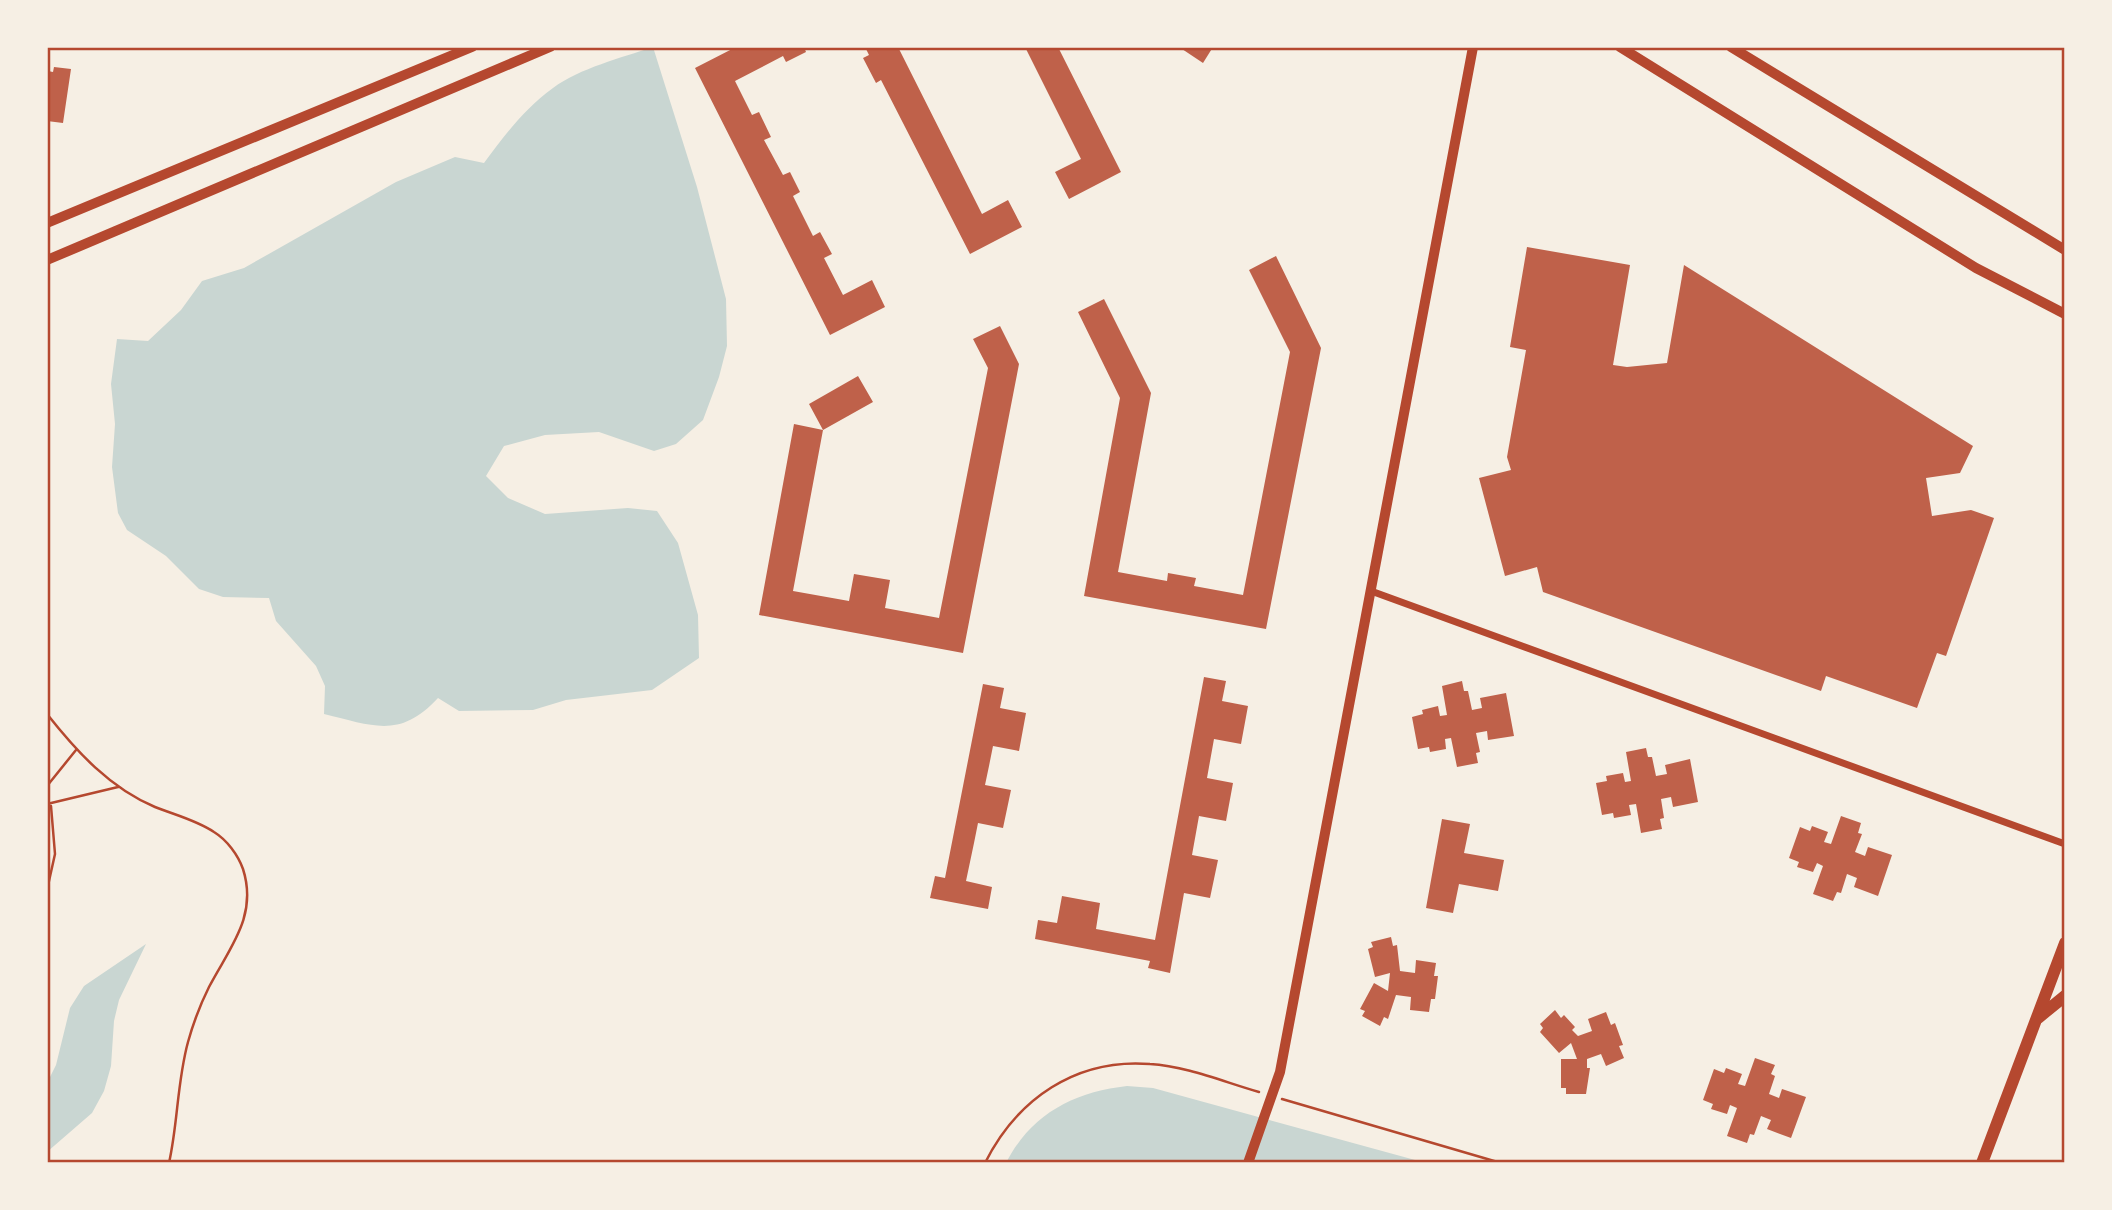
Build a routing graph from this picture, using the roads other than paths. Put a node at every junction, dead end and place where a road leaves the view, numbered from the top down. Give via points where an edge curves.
1 (472, 47) edge
2 (550, 47) edge
3 (1473, 47) edge
4 (1620, 47) edge
5 (1731, 47) edge
6 (47, 223) edge
7 (2065, 250) edge
8 (47, 260) edge
9 (2065, 314) edge
10 (1371, 591) junction
11 (2065, 844) edge
12 (2065, 943) edge
13 (2065, 996) edge
14 (2036, 1019) junction
15 (1248, 1163) edge
16 (1982, 1163) edge

1 - 6 main road
2 - 8 main road
3 - 10 street
4 - 9 main road via 1976,268
5 - 7 main road
10 - 11 street
10 - 15 street via 1280,1072
12 - 14 main road
13 - 14 main road
14 - 16 main road

